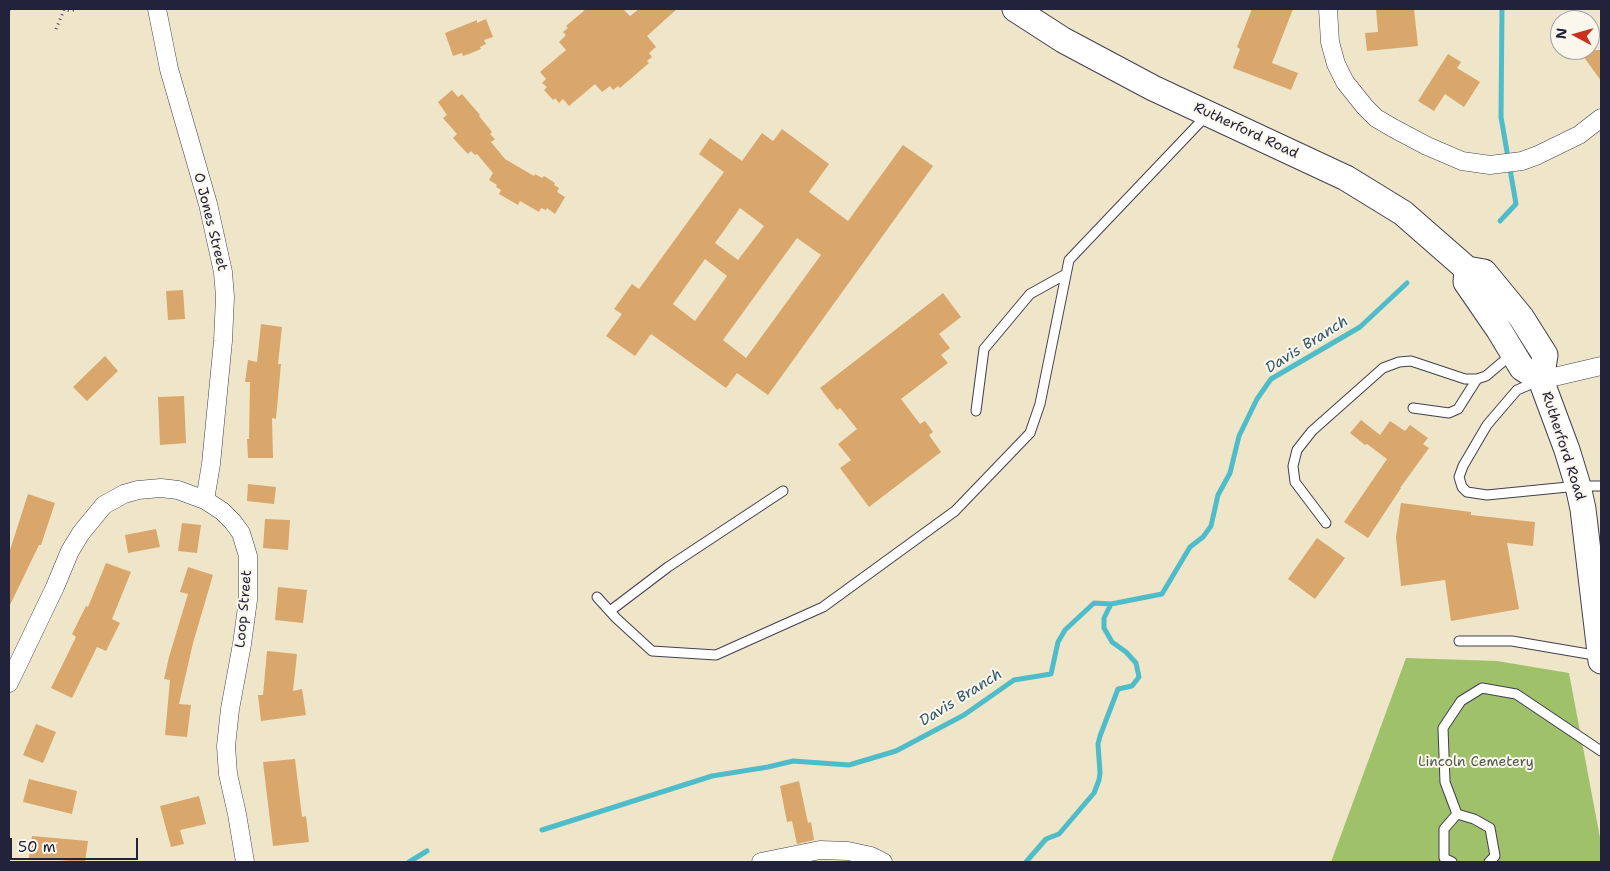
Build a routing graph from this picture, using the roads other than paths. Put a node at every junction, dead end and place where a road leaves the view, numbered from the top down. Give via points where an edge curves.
1 (157, 9) edge
2 (1015, 9) edge
3 (1328, 9) edge
4 (1208, 114) junction
5 (1601, 118) edge
6 (1467, 269) junction
7 (1066, 274) junction
8 (1512, 354) junction
9 (1601, 366) edge
10 (1477, 379) junction
11 (1541, 380) junction
12 (1412, 408) dead end
13 (976, 412) dead end
14 (1590, 486) edge
15 (783, 491) dead end
16 (205, 500) junction
17 (1326, 522) dead end
18 (597, 597) dead end
19 (610, 611) junction
20 (1459, 641) dead end
21 (1601, 656) edge
22 (1601, 661) edge
23 (9, 683) edge
24 (1601, 750) edge
25 (1457, 814) junction
26 (245, 862) edge
27 (761, 862) edge
28 (883, 862) edge
29 (1452, 862) edge
30 (1489, 862) edge

1 - 16 street, O Jones Street via 169,69 208,204 223,272 223,341
2 - 4 street, Rutherford Road via 1063,40
3 - 5 street via 1330,42 1336,64 1364,107 1393,128 1462,161 1499,165 1522,161 1580,135
4 - 6 street, Rutherford Road via 1326,168 1374,195 1403,213
4 - 7 lane via 1069,260
6 - 8 street, Rutherford Road via 1466,282
6 - 11 street, Rutherford Road via 1484,272 1521,317 1545,356
7 - 13 lane via 1030,294 984,350
7 - 19 lane via 1040,404 1030,433 955,511 823,607 716,655 652,651
8 - 10 lane via 1486,376
8 - 11 street, Rutherford Road via 1522,368
9 - 11 street
10 - 12 lane via 1458,409 1449,413
10 - 17 lane via 1464,379 1411,361 1399,362 1383,368 1312,431 1297,450 1293,466 1295,482
11 - 14 street, Rutherford Road
11 - 14 lane via 1517,390 1487,425 1463,466 1459,478 1462,487 1467,492 1487,495
14 - 21 street, Rutherford Road via 1591,542
15 - 19 lane via 668,567
16 - 23 street, Loop Street via 178,490 161,488 124,494 104,505 70,551
16 - 26 street, Loop Street via 233,522 241,533 248,556 248,600 226,746 228,774
18 - 19 lane
20 - 21 lane via 1512,641
21 - 22 street, Rutherford Road
24 - 25 lane via 1516,694 1482,688 1461,701 1443,728 1445,782
25 - 29 lane via 1444,829 1444,858
25 - 30 lane via 1474,818 1490,828 1494,856
27 - 28 street via 820,850 848,851

